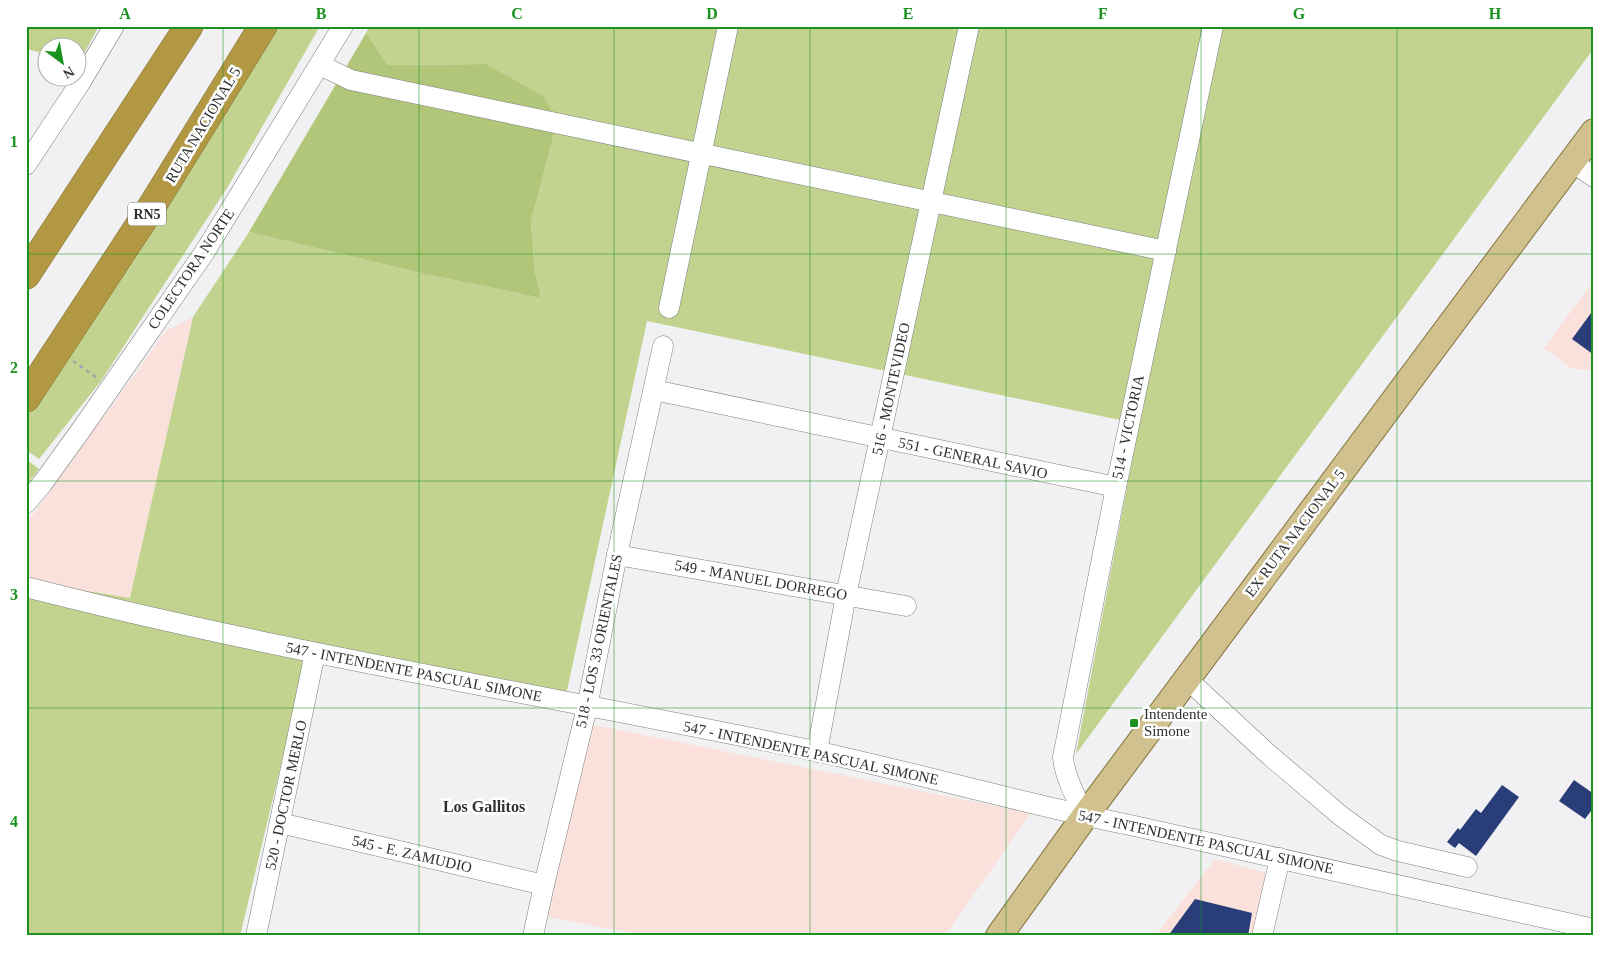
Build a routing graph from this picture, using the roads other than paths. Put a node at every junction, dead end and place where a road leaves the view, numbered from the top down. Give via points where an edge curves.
1 (114, 26) edge
2 (189, 26) edge
3 (262, 26) edge
4 (343, 26) edge
5 (728, 26) edge
6 (969, 26) edge
7 (1212, 31) edge
8 (320, 65) junction
9 (1594, 132) edge
10 (702, 153) junction
11 (1572, 162) junction
12 (26, 164) edge
13 (1594, 177) edge
14 (932, 202) junction
15 (1166, 252) junction
16 (26, 276) edge
17 (669, 308) dead end
18 (662, 346) dead end
19 (654, 390) junction
20 (26, 398) edge
21 (880, 439) junction
22 (1116, 487) junction
23 (26, 503) edge
24 (617, 555) junction
25 (26, 587) edge
26 (846, 595) junction
27 (906, 606) dead end
28 (315, 653) junction
29 (1187, 679) junction
30 (587, 707) junction
31 (817, 752) junction
32 (1085, 816) junction
33 (280, 823) junction
34 (1280, 858) junction
35 (1467, 867) dead end
36 (544, 885) junction
37 (1594, 929) edge
38 (256, 936) edge
39 (533, 936) edge
40 (999, 936) edge
41 (1262, 936) edge

1 - 12 street
2 - 16 highway
3 - 20 highway, RUTA NACIONAL 5 / RN5 via 152,206
4 - 8 street, COLECTORA NORTE
5 - 10 street
6 - 14 street, 516 - MONTEVIDEO
7 - 15 street, 514 - VICTORIA
8 - 10 street via 352,80
8 - 23 street, COLECTORA NORTE via 204,253
9 - 11 main road, EX RUTA NACIONAL 5
10 - 14 street
10 - 17 street
11 - 13 street
11 - 29 main road, EX RUTA NACIONAL 5
14 - 15 street
14 - 21 street, 516 - MONTEVIDEO
15 - 22 street, 514 - VICTORIA
18 - 19 street, 518 - LOS 33 ORIENTALES
19 - 21 street, 551 - GENERAL SAVIO
19 - 24 street, 518 - LOS 33 ORIENTALES
21 - 22 street, 551 - GENERAL SAVIO
21 - 26 street, 516 - MONTEVIDEO
22 - 32 street, 514 - VICTORIA via 1063,756 1070,784
24 - 26 street, 549 - MANUEL DORREGO
24 - 30 street, 518 - LOS 33 ORIENTALES
25 - 28 street, 547 - INTENDENTE PASCUAL SIMONE
26 - 27 street, 549 - MANUEL DORREGO
26 - 31 street, 516 - MONTEVIDEO
28 - 30 street, 547 - INTENDENTE PASCUAL SIMONE
28 - 33 street, 520 - DOCTOR MERLO
29 - 32 main road, EX RUTA NACIONAL 5
29 - 35 street via 1341,816 1382,844 1398,852
30 - 31 street, 547 - INTENDENTE PASCUAL SIMONE
30 - 36 street, 518 - LOS 33 ORIENTALES
31 - 32 street, 547 - INTENDENTE PASCUAL SIMONE
32 - 34 street, 547 - INTENDENTE PASCUAL SIMONE
32 - 40 main road, EX RUTA NACIONAL 5
33 - 36 street, 545 - E. ZAMUDIO
33 - 38 street, 520 - DOCTOR MERLO
34 - 37 street, 547 - INTENDENTE PASCUAL SIMONE
34 - 41 street
36 - 39 street, 518 - LOS 33 ORIENTALES

